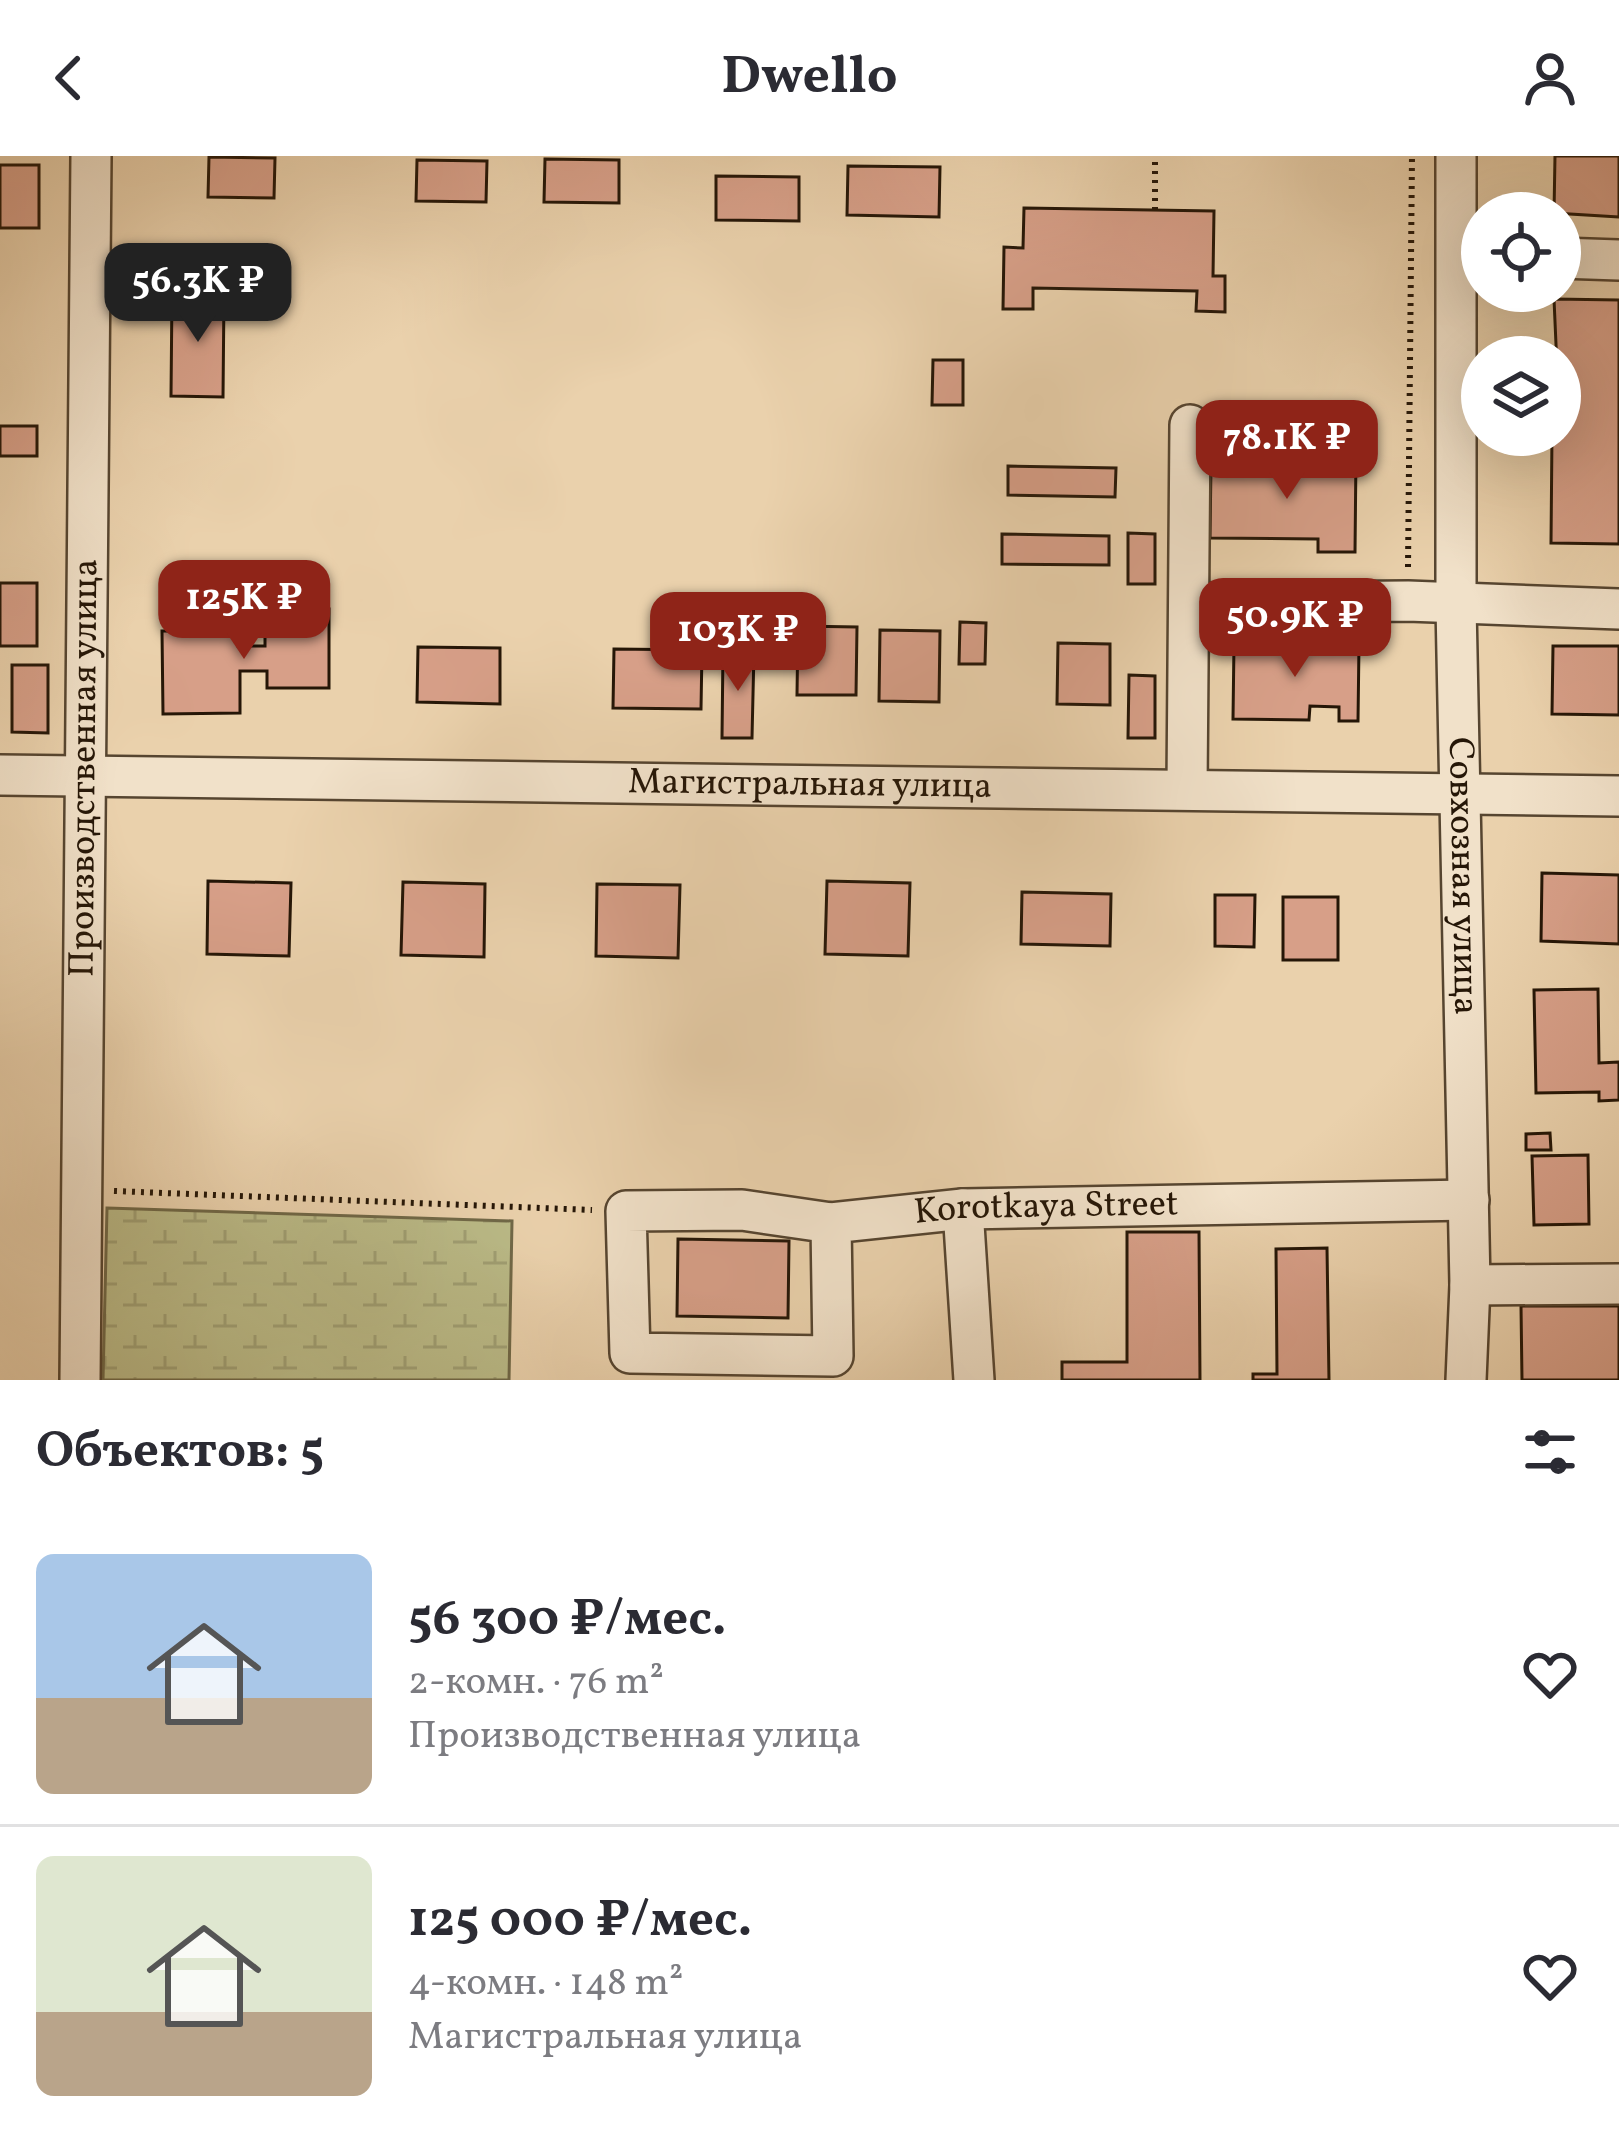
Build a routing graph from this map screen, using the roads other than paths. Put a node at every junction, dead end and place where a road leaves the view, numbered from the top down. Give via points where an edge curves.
1 (92, 156) edge
2 (1456, 156) edge
3 (1461, 194) edge
4 (1581, 259) edge
5 (1619, 260) edge
6 (1467, 312) edge
7 (1190, 425) dead end
8 (1190, 603) junction
9 (1456, 606) junction
10 (1619, 610) edge
11 (0, 776) edge
12 (86, 776) junction
13 (1187, 788) junction
14 (1460, 794) junction
15 (1619, 796) edge
16 (1469, 1200) junction
17 (963, 1210) junction
18 (831, 1223) junction
19 (1619, 1284) edge
20 (1470, 1285) junction
21 (80, 1380) edge
22 (974, 1380) edge
23 (1466, 1380) edge

1 - 12 street, Производственная улица
2 - 3 street, Совхозная улица
4 - 5 street
6 - 9 street, Совхозная улица
7 - 8 street
8 - 9 street
8 - 13 street
9 - 10 street
9 - 14 street, Совхозная улица
11 - 12 street, Магистральная улица
12 - 13 street, Магистральная улица
12 - 21 street, Производственная улица
13 - 14 street, Магистральная улица
14 - 15 street, Магистральная улица
14 - 16 street, Совхозная улица
16 - 17 street, Korotkaya Street
16 - 20 street, Совхозная улица
17 - 18 street, Korotkaya Street
17 - 22 street
18 - 18 street, Korotkaya Street via 742,1210 626,1211 630,1353 832,1356
19 - 20 street
20 - 23 street, Совхозная улица

